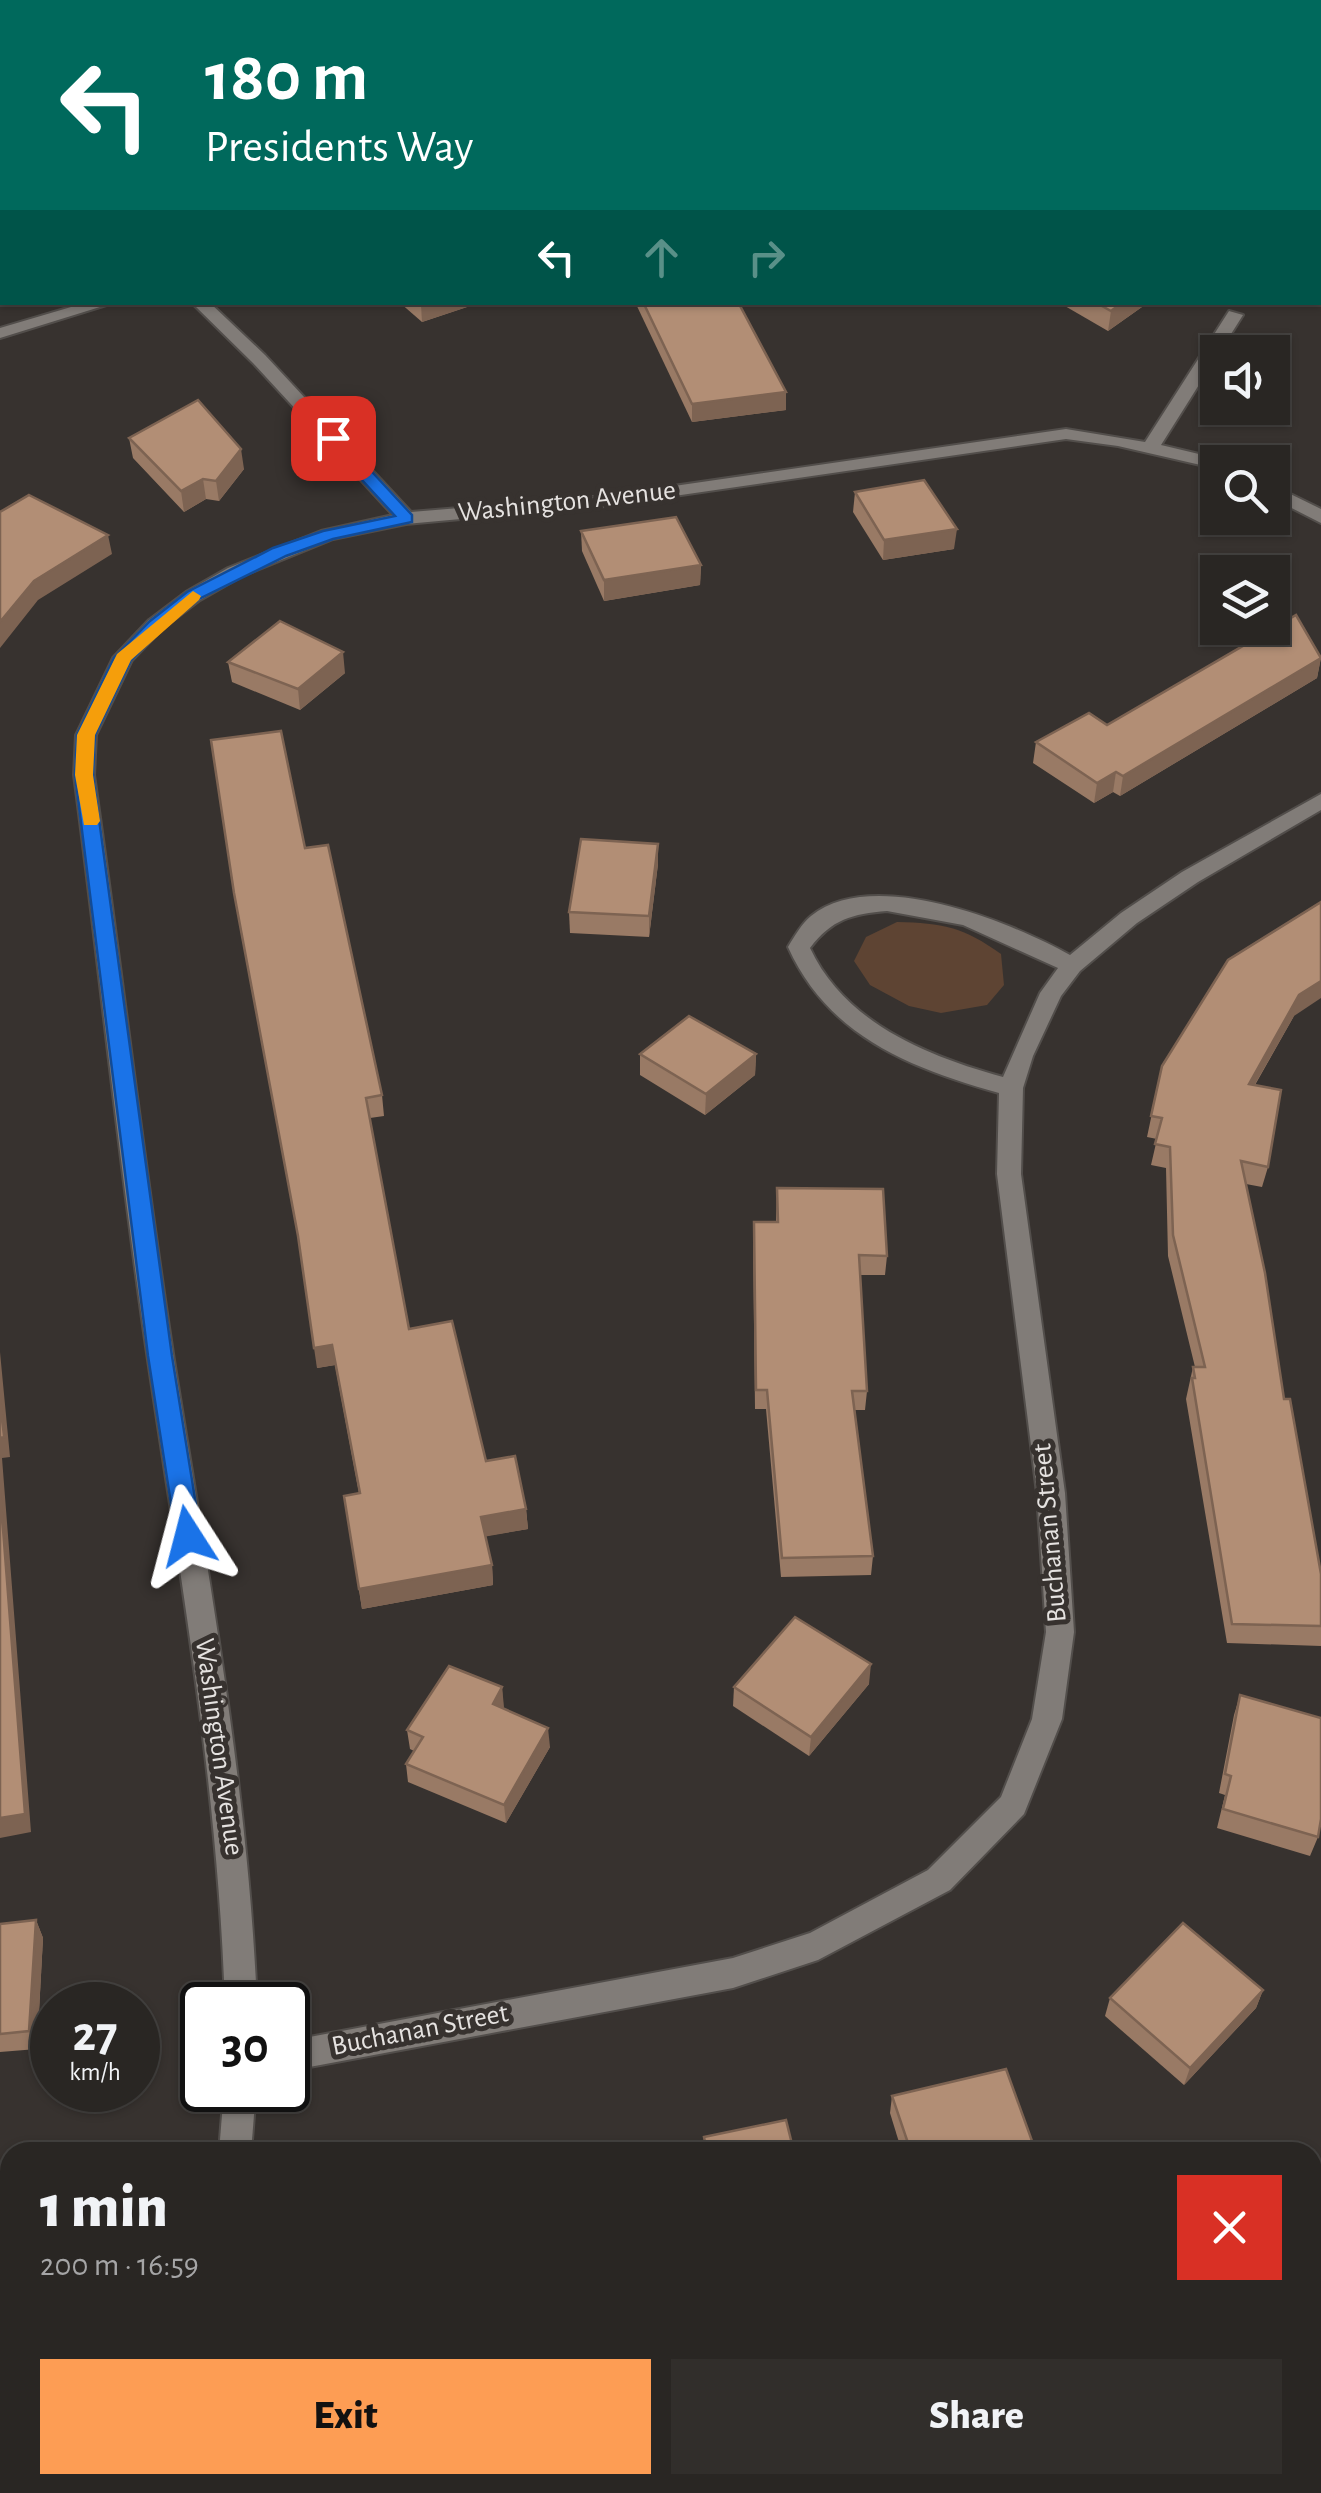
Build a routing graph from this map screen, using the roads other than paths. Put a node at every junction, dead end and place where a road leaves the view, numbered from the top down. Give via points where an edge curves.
1 (98, 305) edge
2 (203, 305) edge
3 (1234, 316) dead end
4 (0, 333) edge
5 (1150, 448) junction
6 (1200, 460) edge
7 (1290, 500) edge
8 (1321, 517) edge
9 (406, 518) junction
10 (1321, 801) edge
11 (1072, 966) junction
12 (1011, 1088) junction
13 (241, 1982) edge
14 (310, 2052) edge
15 (238, 2112) edge
16 (236, 2142) edge

1 - 4 street
2 - 9 street
3 - 5 street
5 - 6 street, Washington Avenue
5 - 9 street, Washington Avenue via 1066,434 605,502
7 - 8 street
9 - 13 street, Washington Avenue via 280,552 193,596 123,658 86,735 84,775 160,1356 223,1751
10 - 11 street, Buchanan Street via 1190,877
11 - 12 street, Buchanan Street via 1051,993
11 - 12 street via 1007,931 900,906 830,914 804,936 799,947 816,984 874,1032 940,1066
12 - 14 street, Buchanan Street via 1014,1238 1051,1493 1060,1632 1046,1719 1013,1805 939,1880 818,1946 733,1974
15 - 16 street

